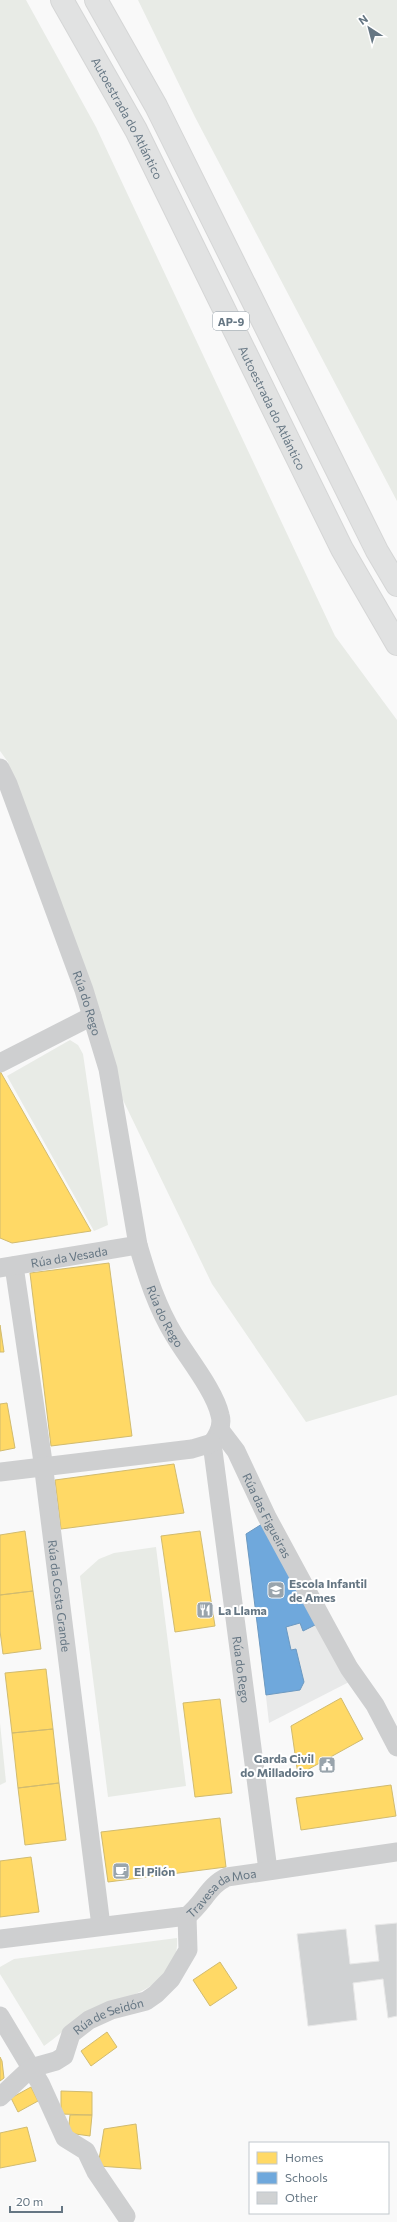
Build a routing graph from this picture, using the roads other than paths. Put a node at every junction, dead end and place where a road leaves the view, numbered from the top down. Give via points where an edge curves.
1 (62, 0) edge
2 (96, 0) edge
3 (397, 585) edge
4 (397, 644) edge
5 (0, 768) edge
6 (92, 1016) junction
7 (0, 1063) edge
8 (138, 1245) junction
9 (7, 1267) edge
10 (216, 1436) junction
11 (43, 1466) junction
12 (0, 1472) edge
13 (397, 1747) edge
14 (397, 1852) edge
15 (268, 1870) junction
16 (188, 1916) junction
17 (101, 1926) junction
18 (0, 1939) edge
19 (0, 2016) edge
20 (31, 2068) junction
21 (0, 2097) edge
22 (126, 2216) dead end

1 - 4 highway, Autoestrada do Atlántico / AP-9 via 136,130 342,549
2 - 3 highway, AP-9 via 156,106 377,551
5 - 6 street, Rúa do Rego
6 - 7 street
6 - 8 street, Rúa do Rego via 108,1069
8 - 9 street, Rúa da Vesada
8 - 10 street, Rúa do Rego via 165,1318 218,1406 221,1423
9 - 11 street, Rúa da Costa Grande
10 - 11 street via 192,1449
10 - 13 street, Rúa das Figueiras via 236,1450 267,1517 304,1587 348,1668 375,1705
10 - 15 street, Rúa do Rego
11 - 12 street
11 - 17 street, Rúa da Costa Grande
14 - 15 street, Travesa da Moa
15 - 16 street, Travesa da Moa via 220,1880
16 - 17 street, Travesa da Moa
16 - 20 street, Rúa de Seidón via 188,1950 171,1979 156,1994 146,2001 111,2010 88,2020 72,2034 64,2056
17 - 18 street, Travesa da Moa
19 - 20 street
20 - 21 street, Rúa de Seidón
20 - 22 street via 65,2138 86,2151 96,2172

